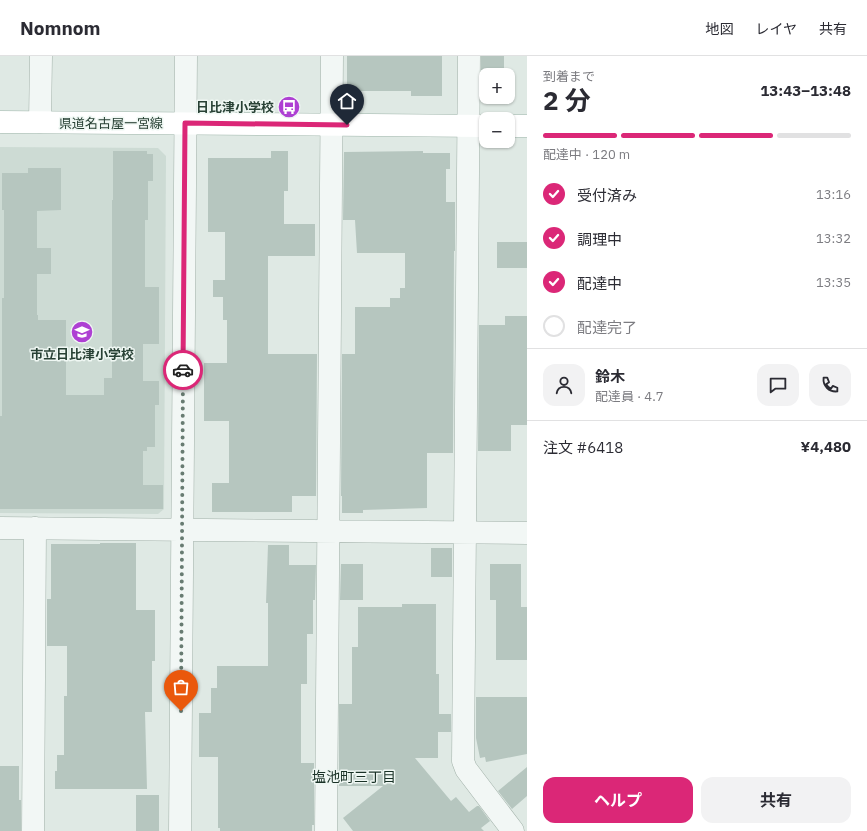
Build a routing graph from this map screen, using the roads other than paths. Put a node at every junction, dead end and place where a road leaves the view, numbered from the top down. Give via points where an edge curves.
1 (41, 56) edge
2 (186, 56) edge
3 (332, 56) edge
4 (469, 56) edge
5 (0, 122) edge
6 (40, 122) junction
7 (185, 123) junction
8 (332, 124) junction
9 (477, 125) edge
10 (515, 126) edge
11 (527, 126) edge
12 (0, 528) edge
13 (35, 528) junction
14 (182, 530) junction
15 (329, 532) junction
16 (465, 533) junction
17 (527, 533) edge
18 (33, 831) edge
19 (180, 831) edge
20 (326, 831) edge
21 (513, 831) edge

1 - 6 street
2 - 7 street
3 - 8 street
4 - 9 street
5 - 6 main road, 県道名古屋一宮線
6 - 7 main road, 県道名古屋一宮線
7 - 8 main road, 県道名古屋一宮線
7 - 14 street
8 - 9 main road, 県道名古屋一宮線
8 - 15 street
9 - 16 street
10 - 11 main road
12 - 13 street
13 - 14 street
13 - 18 street
14 - 15 street
14 - 19 street
15 - 16 street
15 - 20 street
16 - 17 street
16 - 21 street via 463,762

